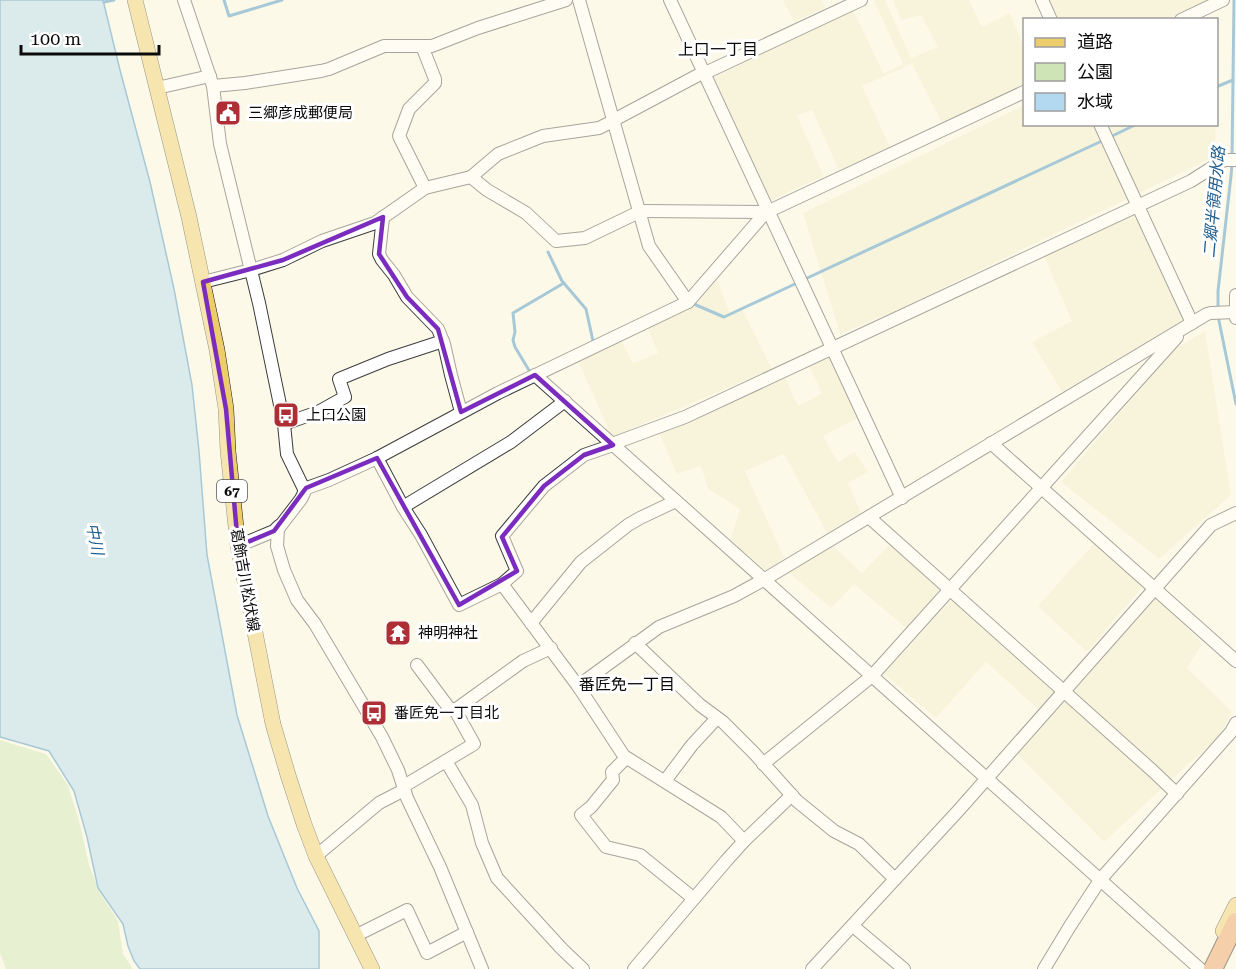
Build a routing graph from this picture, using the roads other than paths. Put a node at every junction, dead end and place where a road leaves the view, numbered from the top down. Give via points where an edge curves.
1 (135, 0) edge
2 (184, 0) edge
3 (566, 0) edge
4 (579, 0) edge
5 (670, 0) edge
6 (861, 0) edge
7 (1042, 0) edge
8 (1223, 0) edge
9 (1050, 18) edge
10 (1185, 18) edge
11 (422, 46) junction
12 (704, 73) junction
13 (211, 81) junction
14 (157, 88) junction
15 (1023, 92) edge
16 (612, 121) junction
17 (1101, 126) edge
18 (1230, 160) edge
19 (471, 177) junction
20 (425, 188) junction
21 (1138, 206) junction
22 (769, 211) junction
23 (639, 212) junction
24 (383, 217) junction
25 (251, 270) junction
26 (203, 282) junction
27 (1236, 295) edge
28 (688, 302) junction
29 (1235, 313) edge
30 (1191, 324) junction
31 (443, 341) junction
32 (832, 348) junction
33 (535, 375) junction
34 (565, 401) junction
35 (461, 412) junction
36 (284, 424) junction
37 (991, 443) junction
38 (612, 444) junction
39 (377, 458) junction
40 (1042, 487) junction
41 (304, 489) junction
42 (902, 498) junction
43 (676, 501) junction
44 (403, 507) junction
45 (1236, 513) edge
46 (870, 518) junction
47 (279, 526) junction
48 (238, 546) junction
49 (765, 579) junction
50 (502, 584) junction
51 (1155, 588) junction
52 (950, 590) junction
53 (531, 623) junction
54 (635, 644) junction
55 (551, 648) junction
56 (1236, 661) edge
57 (417, 665) dead end
58 (872, 676) junction
59 (578, 686) junction
60 (1063, 691) junction
61 (455, 710) junction
62 (717, 718) junction
63 (1236, 723) edge
64 (626, 758) junction
65 (446, 761) junction
66 (763, 764) junction
67 (987, 779) junction
68 (665, 781) junction
69 (404, 788) junction
70 (1177, 794) junction
71 (792, 795) junction
72 (744, 841) junction
73 (316, 856) junction
74 (895, 879) junction
75 (1100, 880) junction
76 (693, 898) junction
77 (1236, 910) edge
78 (853, 926) junction
79 (467, 932) junction
80 (355, 936) junction
81 (1236, 950) edge
82 (372, 969) edge
83 (482, 969) edge
84 (583, 969) edge
85 (634, 969) edge
86 (812, 969) edge
87 (904, 969) edge
88 (1044, 969) edge
89 (1202, 969) edge
90 (1214, 969) edge
91 (1226, 969) edge

1 - 14 main road, 葛飾吉川松伏線 / 67
2 - 13 street
3 - 11 street via 432,46
4 - 16 street
5 - 12 street
6 - 12 street
7 - 9 street
8 - 10 street
11 - 13 street via 384,46 321,71 245,83
11 - 20 street via 435,83 409,110 399,136
12 - 16 street
12 - 22 street
13 - 14 street
13 - 25 street via 223,160
14 - 26 main road, 葛飾吉川松伏線 / 67
15 - 22 street
16 - 19 street via 599,128 543,136 498,154
16 - 23 street
17 - 21 street
18 - 21 street
19 - 20 street
19 - 23 street via 526,213 556,241 585,238
20 - 24 street
21 - 30 street
21 - 32 street
22 - 23 street
22 - 28 street
22 - 32 street
23 - 28 street via 649,246
24 - 25 street
24 - 31 street via 379,254 412,304 438,328
25 - 26 street
25 - 36 street
26 - 48 main road, 葛飾吉川松伏線 / 67 via 226,410
27 - 29 street
28 - 33 street
29 - 30 street via 1211,313
30 - 37 street
30 - 40 street
31 - 35 street
31 - 36 street via 339,379 345,397
32 - 38 street via 685,417
32 - 42 street
33 - 34 street
33 - 35 street
34 - 38 street
34 - 44 street via 511,442
35 - 39 street
36 - 41 street via 287,454
37 - 40 street
37 - 42 street
38 - 43 street
38 - 50 street via 584,455 544,486 502,536 517,571
39 - 41 street
39 - 44 street
40 - 51 street
40 - 52 street
41 - 47 street via 301,499
42 - 46 street
43 - 49 street
43 - 53 street via 628,525 581,562
44 - 50 street via 459,604
45 - 51 street via 1211,525
46 - 49 street
46 - 52 street
47 - 48 street
47 - 69 street via 277,546 294,595 382,737
48 - 73 main road, 葛飾吉川松伏線 / 67 via 273,724
49 - 54 street via 734,597 659,627
49 - 58 street
50 - 53 street
51 - 56 street
51 - 60 street
52 - 58 street
52 - 60 street
53 - 55 street
54 - 59 street
54 - 62 street
55 - 59 street
55 - 61 street via 523,661
57 - 61 street via 449,708
58 - 66 street
58 - 67 street
59 - 64 street
60 - 67 street
60 - 70 street
61 - 65 street via 474,744
62 - 66 street
62 - 68 street
63 - 70 street
64 - 68 street
64 - 76 street via 612,772 613,780 580,815 606,847 640,855
65 - 69 street
65 - 84 street via 472,805 497,878
66 - 71 street
67 - 74 street
67 - 75 street
68 - 72 street via 721,817
69 - 73 street via 379,803
69 - 79 street
70 - 75 street
71 - 72 street
71 - 74 street via 834,831 859,844
72 - 76 street
73 - 80 main road, 葛飾吉川松伏線 / 67
74 - 78 street
75 - 88 street
75 - 89 street
76 - 85 street
77 - 89 main road
77 - 90 highway
78 - 86 street
78 - 87 street
79 - 80 street via 427,953 406,910
79 - 83 street
80 - 82 main road, 葛飾吉川松伏線 / 67
81 - 91 highway

